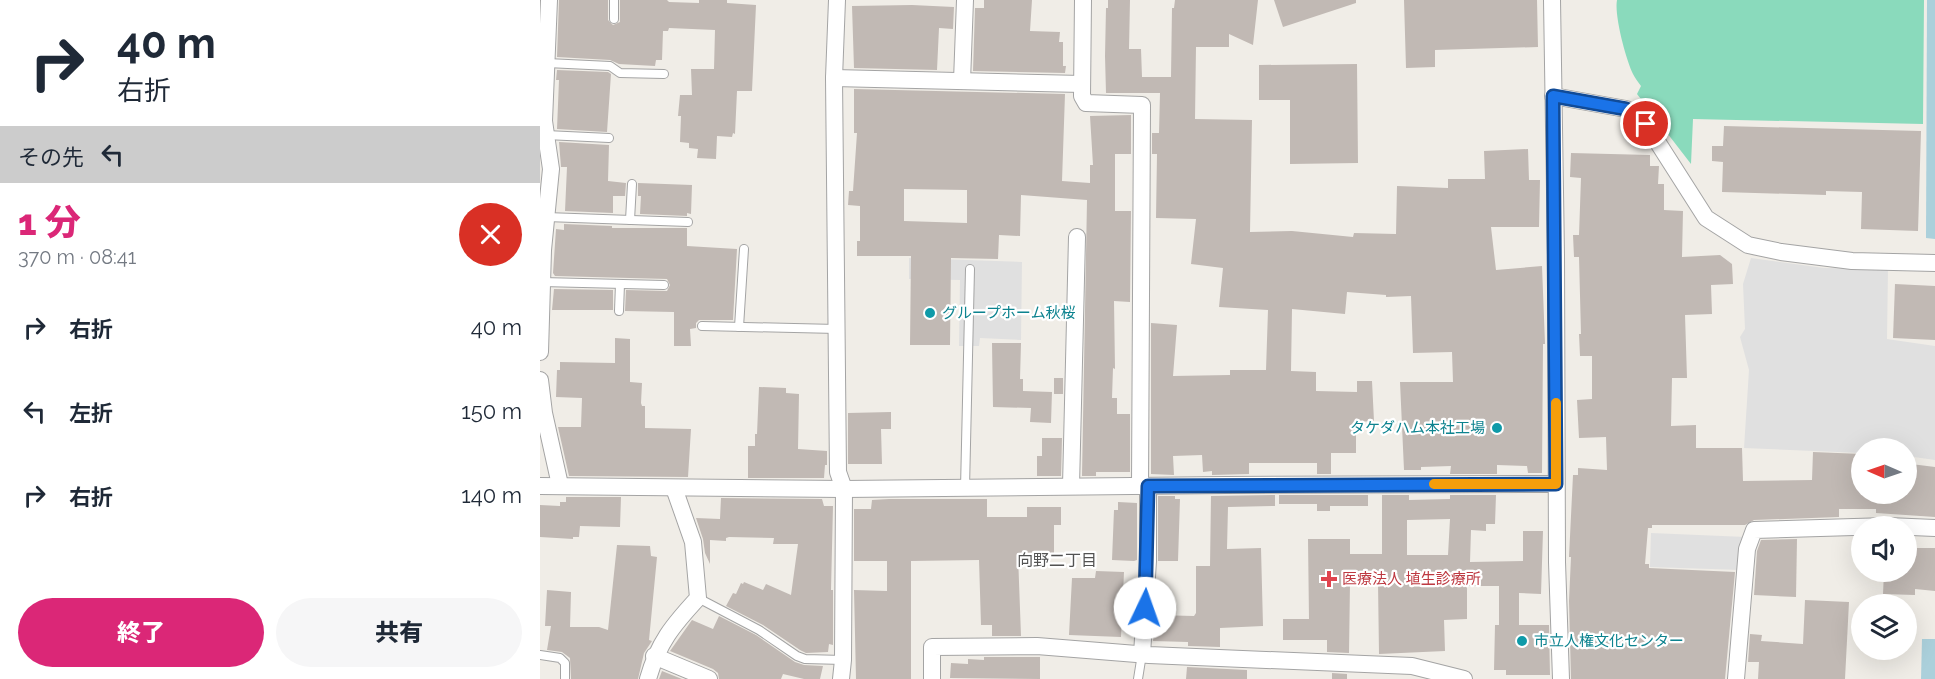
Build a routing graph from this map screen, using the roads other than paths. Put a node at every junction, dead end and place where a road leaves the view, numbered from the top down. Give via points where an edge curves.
1 (549, 0) edge
2 (614, 0) edge
3 (837, 0) edge
4 (965, 0) edge
5 (1083, 0) edge
6 (1552, 0) edge
7 (614, 19) dead end
8 (547, 63) junction
9 (664, 74) dead end
10 (834, 78) junction
11 (962, 81) junction
12 (1082, 84) junction
13 (1553, 96) junction
14 (546, 135) junction
15 (609, 138) dead end
16 (632, 184) dead end
17 (545, 187) edge
18 (546, 217) junction
19 (630, 220) junction
20 (688, 222) dead end
21 (1077, 237) dead end
22 (744, 249) dead end
23 (1935, 263) edge
24 (970, 269) dead end
25 (542, 282) junction
26 (620, 284) junction
27 (664, 285) dead end
28 (619, 310) dead end
29 (702, 326) dead end
30 (739, 327) junction
31 (837, 329) junction
32 (540, 352) edge
33 (540, 380) edge
34 (1556, 484) junction
35 (560, 485) junction
36 (540, 486) edge
37 (1071, 486) junction
38 (1144, 486) junction
39 (674, 488) junction
40 (965, 488) junction
41 (844, 489) junction
42 (1935, 528) edge
43 (698, 598) junction
44 (1142, 654) junction
45 (540, 655) edge
46 (654, 656) junction
47 (843, 660) junction
48 (1439, 676) edge
49 (1460, 678) edge
50 (565, 679) edge
51 (648, 679) edge
52 (709, 679) edge
53 (841, 679) edge
54 (932, 679) edge
55 (1138, 679) edge
56 (1561, 679) edge
57 (1736, 679) edge

1 - 8 street
2 - 7 lane
3 - 10 street
4 - 11 street
5 - 12 street
6 - 13 street
8 - 9 lane via 610,66 620,73
8 - 14 street
10 - 11 street
10 - 31 street
11 - 12 street
12 - 38 street via 1086,104 1142,105
13 - 23 street via 1626,109 1646,124 1706,218 1748,245 1852,261
13 - 34 street
14 - 15 lane
14 - 17 street via 551,169
16 - 19 lane
17 - 18 street
18 - 19 lane
18 - 25 street
19 - 20 lane
21 - 37 street
22 - 30 lane
24 - 40 lane
25 - 26 lane
25 - 32 street
26 - 27 lane
26 - 28 lane
29 - 30 lane
30 - 31 lane
31 - 41 street via 838,472
33 - 35 street
34 - 38 street
34 - 56 street
35 - 36 street
35 - 39 street
37 - 38 street
37 - 40 street
38 - 44 street via 1148,561
39 - 41 street
39 - 43 street via 693,542
40 - 41 street
41 - 47 street
42 - 57 street via 1754,530 1747,549
43 - 46 street via 673,624
43 - 47 lane via 759,630 797,656
44 - 48 street via 1412,666
44 - 54 street via 1037,646 932,647
44 - 55 lane
45 - 50 lane via 560,658 565,663
46 - 51 street
46 - 52 street
47 - 53 street
48 - 49 street

